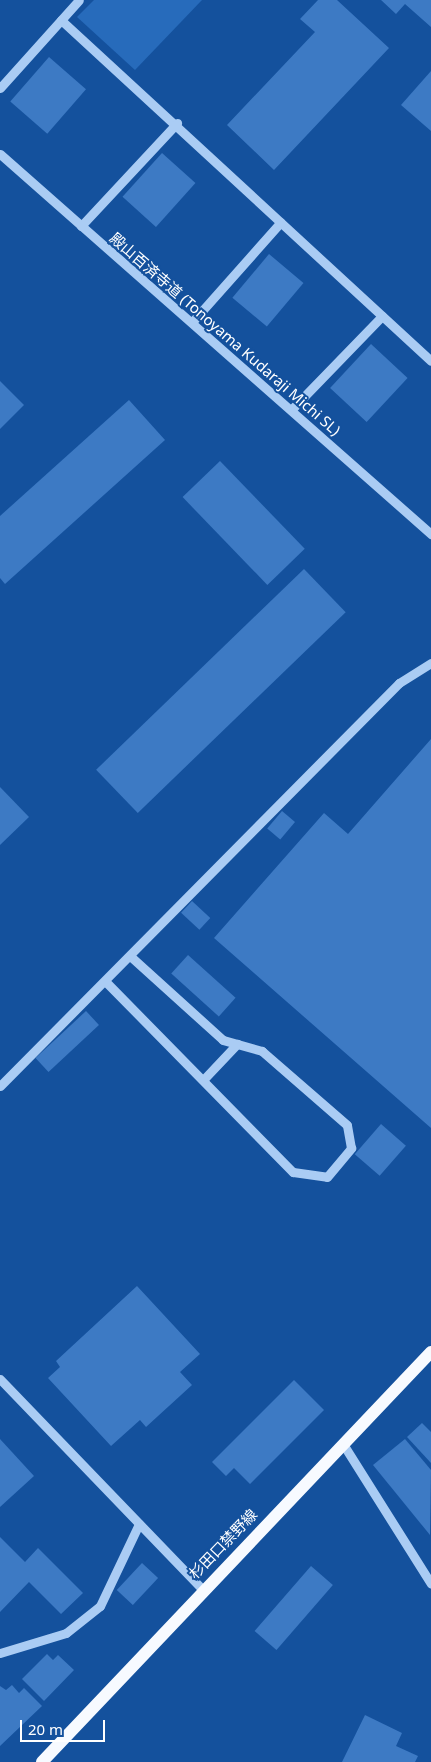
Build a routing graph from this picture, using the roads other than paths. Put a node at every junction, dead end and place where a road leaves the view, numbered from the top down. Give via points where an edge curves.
1 (79, 0) edge
2 (61, 20) junction
3 (0, 88) edge
4 (178, 123) junction
5 (0, 154) edge
6 (280, 222) junction
7 (81, 226) junction
8 (382, 316) junction
9 (193, 321) junction
10 (431, 361) edge
11 (291, 410) junction
12 (431, 534) edge
13 (431, 662) edge
14 (130, 956) junction
15 (105, 981) junction
16 (236, 1044) junction
17 (203, 1080) junction
18 (0, 1086) edge
19 (431, 1352) edge
20 (0, 1379) edge
21 (343, 1444) junction
22 (139, 1524) junction
23 (431, 1584) edge
24 (202, 1589) junction
25 (0, 1653) edge
26 (42, 1762) edge

1 - 2 street
2 - 3 street
2 - 4 street
4 - 6 street
4 - 7 street
5 - 7 street, 殿山百済寺道 (Tonoyama Kudaraji Michi SL)
6 - 8 street
6 - 9 street
7 - 9 street, 殿山百済寺道 (Tonoyama Kudaraji Michi SL)
8 - 10 street
8 - 11 street
9 - 11 street, 殿山百済寺道 (Tonoyama Kudaraji Michi SL)
11 - 12 street, 殿山百済寺道 (Tonoyama Kudaraji Michi SL)
13 - 14 street via 399,683
14 - 15 street
14 - 16 street via 223,1040
15 - 17 street
15 - 18 street
16 - 17 street
16 - 17 street via 262,1051 347,1125 351,1148 327,1177 293,1172
19 - 21 main road, 杉田口禁野線
20 - 22 street
21 - 23 street
21 - 24 main road, 杉田口禁野線
22 - 24 street
22 - 25 street via 100,1606 66,1633
24 - 26 main road, 杉田口禁野線

